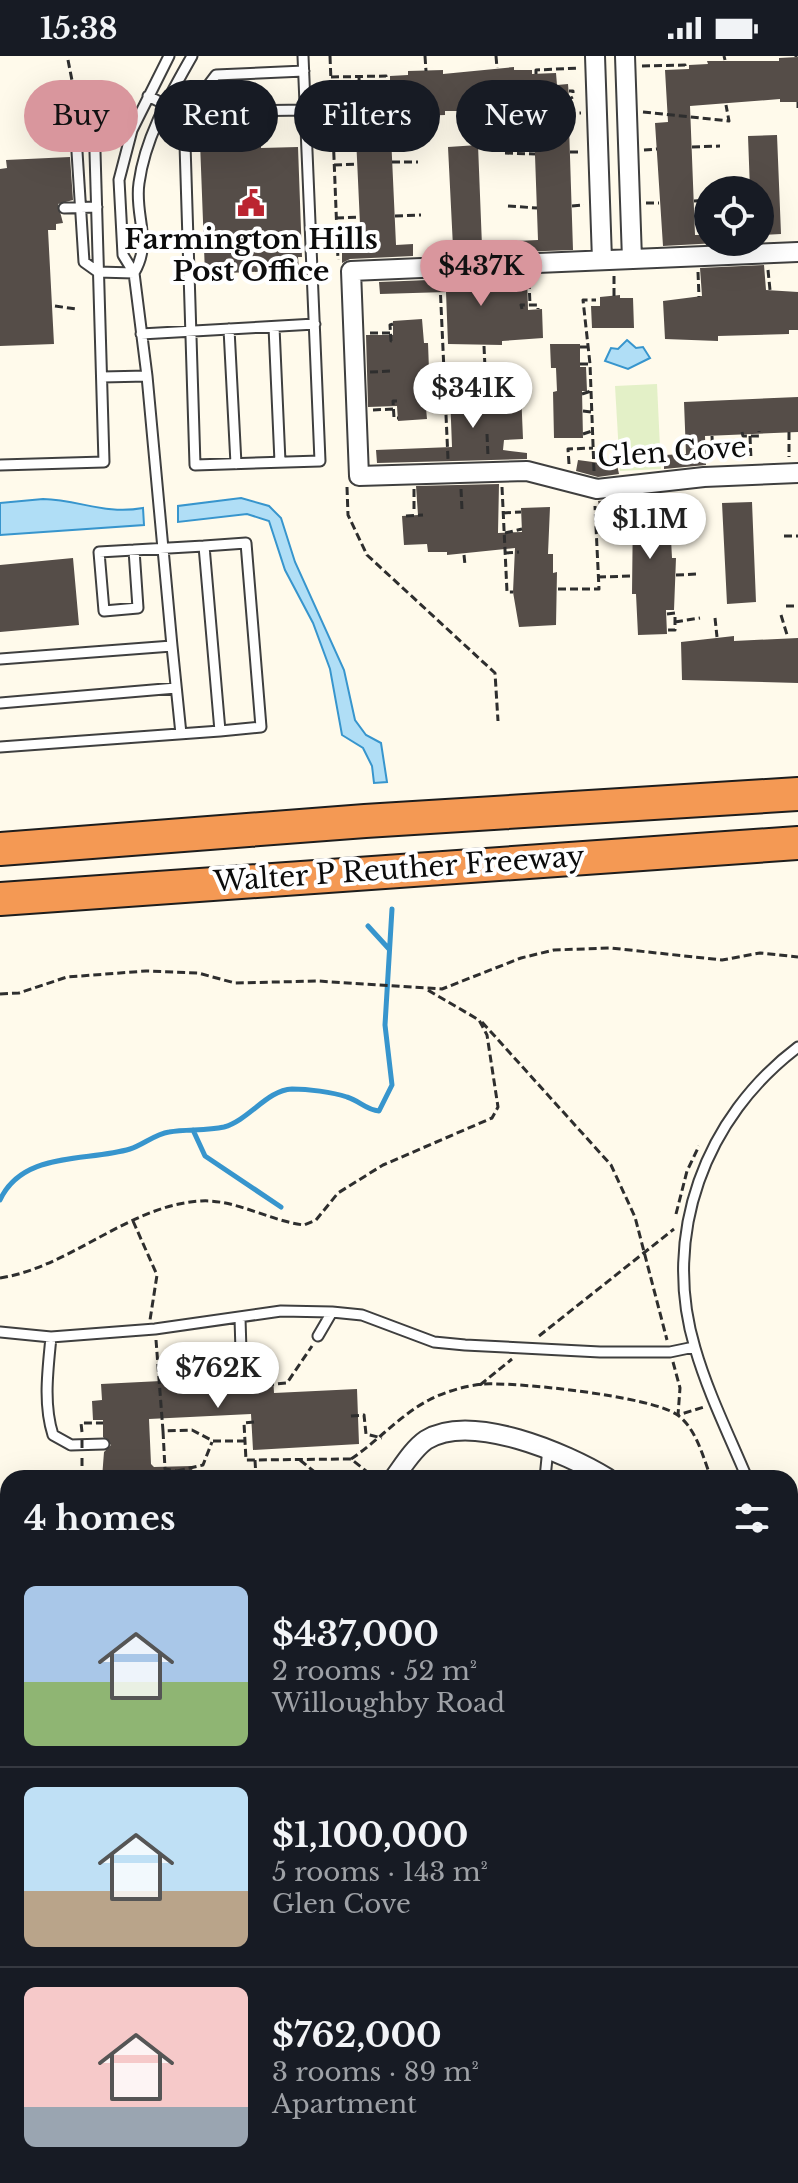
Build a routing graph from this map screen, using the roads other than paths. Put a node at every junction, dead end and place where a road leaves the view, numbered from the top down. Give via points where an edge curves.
1 (169, 56) edge
2 (192, 56) edge
3 (303, 56) edge
4 (625, 61) edge
5 (595, 62) edge
6 (304, 71) junction
7 (179, 80) edge
8 (212, 80) edge
9 (304, 80) edge
10 (148, 96) junction
11 (154, 99) edge
12 (154, 130) edge
13 (187, 152) edge
14 (308, 152) edge
15 (80, 207) junction
16 (97, 207) junction
17 (64, 208) dead end
18 (798, 252) edge
19 (632, 259) junction
20 (602, 260) junction
21 (98, 272) junction
22 (134, 273) junction
23 (315, 324) junction
24 (274, 327) junction
25 (229, 329) junction
26 (190, 332) junction
27 (141, 334) junction
28 (147, 376) junction
29 (102, 377) junction
30 (280, 462) junction
31 (236, 464) junction
32 (0, 465) edge
33 (794, 473) edge
34 (204, 546) junction
35 (164, 549) junction
36 (134, 550) junction
37 (172, 646) junction
38 (0, 659) edge
39 (176, 688) junction
40 (0, 703) edge
41 (220, 731) junction
42 (181, 734) junction
43 (0, 747) edge
44 (798, 791) edge
45 (798, 843) edge
46 (732, 847) junction
47 (0, 849) edge
48 (798, 853) edge
49 (0, 899) edge
50 (798, 1047) edge
51 (332, 1312) junction
52 (240, 1318) junction
53 (0, 1332) edge
54 (318, 1336) road end
55 (51, 1337) junction
56 (694, 1347) junction
57 (241, 1351) dead end
58 (104, 1444) dead end
59 (548, 1448) junction
60 (400, 1470) edge
61 (546, 1470) edge
62 (591, 1470) edge
63 (744, 1470) edge

1 - 10 lane
2 - 7 lane
3 - 6 lane
4 - 19 street
5 - 20 street
6 - 8 lane via 216,75
6 - 9 lane
10 - 11 lane
10 - 22 lane via 132,130 119,180 123,255
12 - 22 lane via 138,184 144,256
13 - 26 lane
14 - 23 lane
15 - 16 lane
15 - 16 lane via 76,136 81,122 96,126 98,135
15 - 17 lane
15 - 21 lane via 84,262
16 - 21 lane
18 - 19 street
19 - 20 street
20 - 33 street, Glen Cove via 351,271 359,476 527,471 594,488
21 - 22 lane
21 - 29 lane
22 - 27 lane
23 - 24 lane
23 - 30 lane via 320,461
24 - 25 lane
24 - 30 lane
25 - 26 lane
25 - 31 lane
26 - 27 lane
26 - 31 lane via 195,465
27 - 28 lane
28 - 29 lane
28 - 35 lane
29 - 32 lane via 104,462
30 - 31 lane
34 - 35 lane
34 - 41 lane
34 - 41 lane via 246,543 261,727
35 - 36 lane
35 - 37 lane
36 - 36 lane via 99,552 104,611 138,608
37 - 38 lane
37 - 39 lane
39 - 40 lane
39 - 42 lane
41 - 42 lane
42 - 43 lane
44 - 47 highway, Walter P Reuther Freeway
45 - 46 highway, Walter P Reuther Freeway
46 - 48 highway
46 - 49 highway, Walter P Reuther Freeway
50 - 56 lane via 758,1081 714,1142 685,1228 685,1304
51 - 52 lane via 281,1311
51 - 54 lane
51 - 56 lane via 388,1322 434,1342 670,1352
52 - 55 lane
52 - 57 lane
53 - 55 lane
55 - 58 lane via 48,1392 53,1435 71,1445
56 - 63 lane
59 - 60 street via 448,1432 424,1441
59 - 61 lane
59 - 62 street

